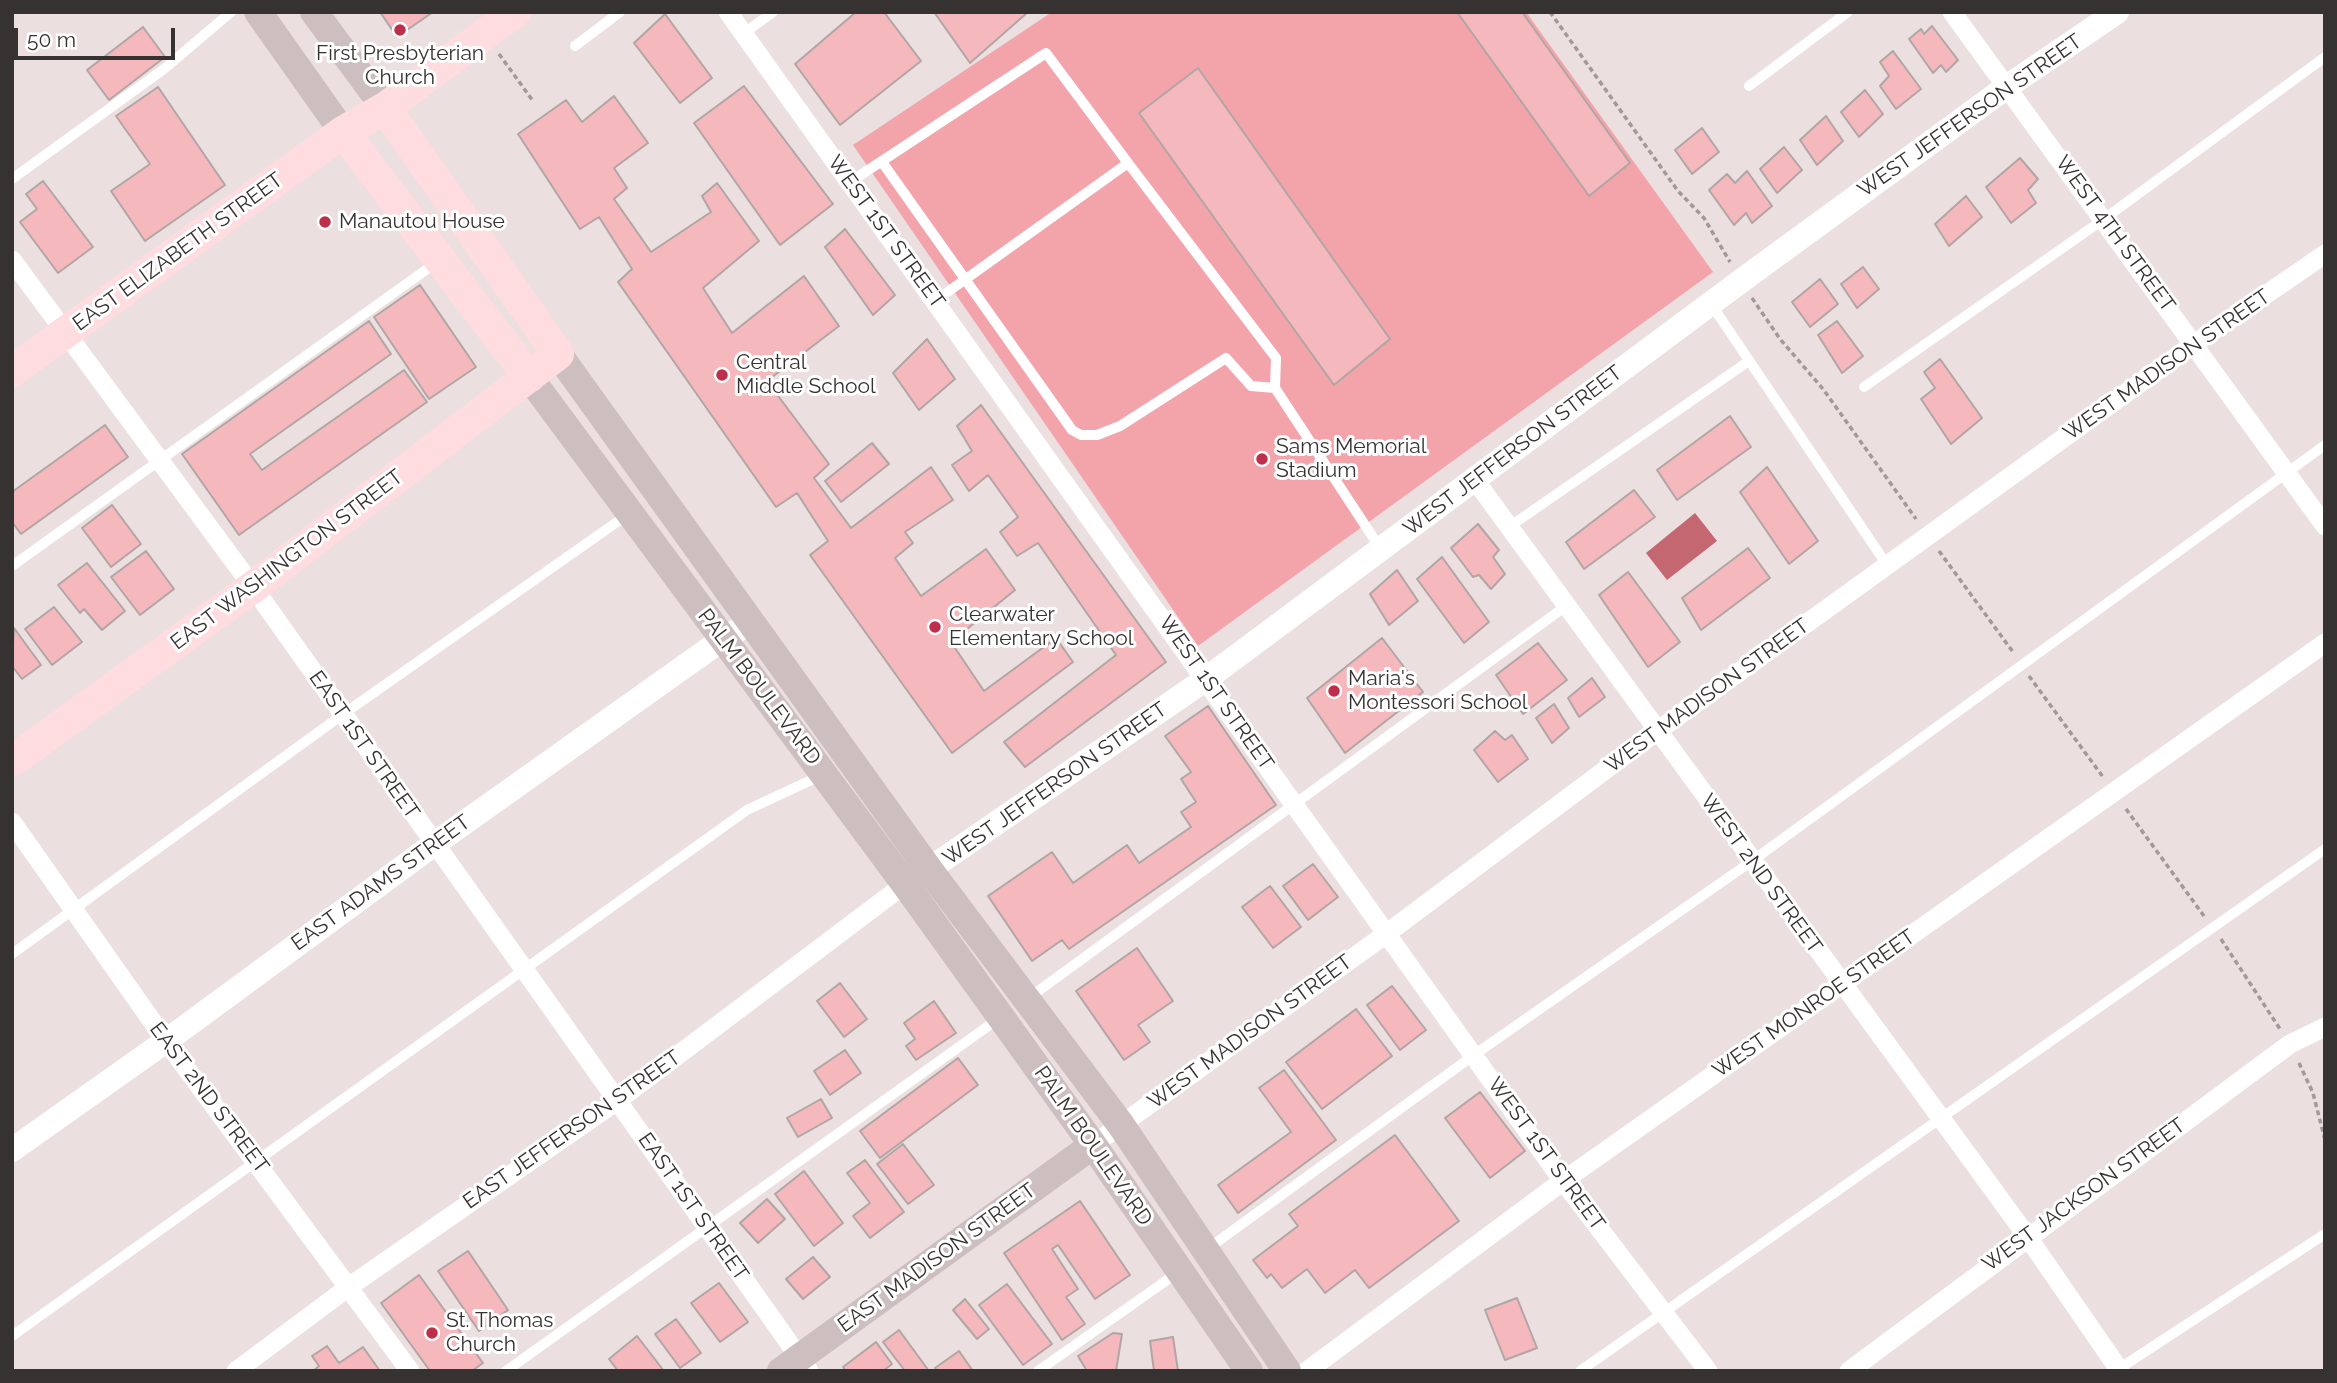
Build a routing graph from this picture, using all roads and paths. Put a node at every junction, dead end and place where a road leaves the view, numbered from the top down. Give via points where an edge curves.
1 (231, 12) edge
2 (258, 12) edge
3 (314, 12) edge
4 (516, 12) edge
5 (620, 12) edge
6 (728, 12) edge
7 (773, 12) edge
8 (1550, 12) edge
9 (1848, 12) edge
10 (1952, 12) edge
11 (2117, 12) edge
12 (743, 34) junction
13 (486, 35) junction
14 (575, 46) dead end
15 (2325, 57) edge
16 (1749, 86) dead end
17 (2008, 86) junction
18 (533, 101) dead end
19 (385, 108) junction
20 (343, 132) junction
21 (881, 162) junction
22 (1128, 163) junction
23 (12, 179) edge
24 (850, 182) junction
25 (2104, 219) junction
26 (472, 235) junction
27 (2325, 254) edge
28 (12, 260) edge
29 (440, 260) junction
30 (967, 278) junction
31 (1741, 281) junction
32 (935, 301) junction
33 (1711, 304) junction
34 (66, 332) junction
35 (2194, 344) junction
36 (558, 354) junction
37 (1749, 361) junction
38 (12, 371) edge
39 (530, 377) junction
40 (1864, 387) dead end
41 (1275, 388) junction
42 (2325, 445) edge
43 (160, 461) junction
44 (2287, 472) junction
45 (1475, 480) junction
46 (657, 490) junction
47 (630, 513) junction
48 (2325, 526) edge
49 (1509, 527) junction
50 (1928, 535) junction
51 (1381, 549) junction
52 (1887, 565) junction
53 (12, 566) edge
54 (253, 587) junction
55 (1566, 606) junction
56 (753, 621) junction
57 (723, 639) junction
58 (2325, 643) edge
59 (2021, 665) junction
60 (1206, 679) junction
61 (342, 715) junction
62 (1656, 732) junction
63 (12, 761) edge
64 (824, 774) junction
65 (2115, 794) junction
66 (1294, 803) junction
67 (12, 822) edge
68 (433, 845) junction
69 (2325, 849) edge
70 (1752, 861) junction
71 (930, 871) junction
72 (905, 884) junction
73 (73, 909) junction
74 (2213, 928) junction
75 (1386, 934) junction
76 (12, 954) edge
77 (522, 969) junction
78 (1843, 984) junction
79 (1026, 999) junction
80 (1001, 1017) junction
81 (2325, 1027) edge
82 (166, 1041) junction
83 (2290, 1044) junction
84 (1474, 1055) junction
85 (617, 1101) junction
86 (1941, 1119) junction
87 (1121, 1125) junction
88 (2325, 1139) edge
89 (1093, 1145) junction
90 (12, 1150) edge
91 (256, 1161) junction
92 (1563, 1181) junction
93 (707, 1227) junction
94 (2325, 1234) edge
95 (2027, 1236) junction
96 (1206, 1251) junction
97 (1180, 1270) junction
98 (349, 1286) junction
99 (1664, 1313) junction
100 (12, 1336) edge
101 (797, 1367) edge
102 (2118, 1370) edge
103 (236, 1371) edge
104 (410, 1371) edge
105 (506, 1371) edge
106 (1038, 1371) edge
107 (1249, 1371) edge
108 (1287, 1371) edge
109 (1307, 1371) edge
110 (1580, 1371) edge
111 (1708, 1371) edge
112 (1849, 1371) edge

1 - 23 lane via 164,69
2 - 20 main road, PALM BOULEVARD
3 - 19 main road, PALM BOULEVARD
4 - 13 main road, EAST ELIZABETH STREET
5 - 14 lane
6 - 12 street, WEST 1ST STREET
7 - 12 lane
8 - 31 path via 1663,170 1704,218
9 - 16 lane
10 - 17 street, WEST 4TH STREET
11 - 17 street, WEST JEFFERSON STREET
12 - 24 street, WEST 1ST STREET
13 - 18 path
13 - 19 main road, EAST ELIZABETH STREET
15 - 25 lane
17 - 25 street, WEST 4TH STREET
17 - 31 street, WEST JEFFERSON STREET
19 - 20 main road, EAST ELIZABETH STREET
19 - 26 main road, PALM BOULEVARD
20 - 29 main road, PALM BOULEVARD
20 - 34 main road, EAST ELIZABETH STREET
21 - 22 lane via 1046,53
21 - 24 lane
21 - 30 lane
22 - 30 lane
22 - 41 lane via 1276,358
24 - 32 street, WEST 1ST STREET
25 - 35 street, WEST 4TH STREET
25 - 40 lane
26 - 29 main road
26 - 36 main road, PALM BOULEVARD
27 - 35 street, WEST MADISON STREET
28 - 34 street, EAST 1ST STREET
29 - 39 main road, PALM BOULEVARD
29 - 43 lane
30 - 32 lane
30 - 41 lane via 1072,430 1081,435 1097,436 1120,426 1226,358 1251,386
31 - 33 street, WEST JEFFERSON STREET
31 - 50 path
32 - 60 street, WEST 1ST STREET
33 - 37 lane
33 - 45 street, WEST JEFFERSON STREET
34 - 38 main road, EAST ELIZABETH STREET
34 - 43 street, EAST 1ST STREET
35 - 44 street, WEST 4TH STREET
35 - 50 street, WEST MADISON STREET
36 - 39 main road, EAST WASHINGTON STREET
36 - 46 main road, PALM BOULEVARD
37 - 49 lane
37 - 52 lane
39 - 47 main road, PALM BOULEVARD
39 - 54 main road, EAST WASHINGTON STREET
41 - 51 lane
42 - 44 lane
43 - 53 lane
43 - 54 street, EAST 1ST STREET
44 - 48 street, WEST 4TH STREET
44 - 59 lane
45 - 49 street, WEST 2ND STREET
45 - 51 street, WEST JEFFERSON STREET
46 - 47 main road
46 - 56 main road, PALM BOULEVARD
47 - 57 main road, PALM BOULEVARD
47 - 61 lane
49 - 55 street, WEST 2ND STREET
50 - 52 street, WEST MADISON STREET
50 - 59 path
51 - 60 street, WEST JEFFERSON STREET
52 - 62 street, WEST MADISON STREET
54 - 61 street, EAST 1ST STREET
54 - 63 main road, EAST WASHINGTON STREET
55 - 62 street, WEST 2ND STREET
55 - 66 lane
56 - 57 street, EAST ADAMS STREET
56 - 71 main road, PALM BOULEVARD
57 - 64 main road, PALM BOULEVARD
57 - 68 street, EAST ADAMS STREET
58 - 65 street, WEST MONROE STREET
59 - 65 path
59 - 70 lane
60 - 66 street, WEST 1ST STREET
60 - 71 street, WEST JEFFERSON STREET
61 - 68 street, EAST 1ST STREET
61 - 73 lane
62 - 70 street, WEST 2ND STREET
62 - 75 street, WEST MADISON STREET
64 - 72 main road, PALM BOULEVARD
64 - 77 lane via 747,810
65 - 74 path
65 - 78 street, WEST MONROE STREET
66 - 75 street, WEST 1ST STREET
66 - 79 lane
67 - 73 street, EAST 2ND STREET
68 - 77 street, EAST 1ST STREET
68 - 82 street, EAST ADAMS STREET
69 - 74 lane
70 - 78 street, WEST 2ND STREET
70 - 84 lane
71 - 72 street, WEST JEFFERSON STREET
71 - 79 main road, PALM BOULEVARD
72 - 80 main road, PALM BOULEVARD
72 - 85 street, EAST JEFFERSON STREET
73 - 76 lane
73 - 82 street, EAST 2ND STREET
74 - 83 path
74 - 86 lane
75 - 84 street, WEST 1ST STREET
75 - 87 street, WEST MADISON STREET
77 - 85 street, EAST 1ST STREET
77 - 91 lane
78 - 86 street, WEST 2ND STREET
78 - 92 street, WEST MONROE STREET
79 - 87 main road, PALM BOULEVARD
80 - 89 main road, PALM BOULEVARD
80 - 93 lane
81 - 83 street, WEST JACKSON STREET
82 - 90 street, EAST ADAMS STREET
82 - 91 street, EAST 2ND STREET
83 - 88 path via 2313,1093
83 - 95 street, WEST JACKSON STREET
84 - 92 street, WEST 1ST STREET
84 - 96 lane
85 - 93 street, EAST 1ST STREET
85 - 98 street, EAST JEFFERSON STREET
86 - 95 street, WEST 2ND STREET
86 - 99 lane
87 - 89 street, WEST MADISON STREET
87 - 96 main road, PALM BOULEVARD
89 - 97 main road, PALM BOULEVARD
89 - 101 main road, EAST MADISON STREET
91 - 98 street, EAST 2ND STREET
91 - 100 lane
92 - 99 street, WEST 1ST STREET
92 - 109 street, WEST MONROE STREET
93 - 101 street, EAST 1ST STREET
93 - 105 lane
94 - 102 lane
95 - 102 street, WEST 2ND STREET
95 - 112 street, WEST JACKSON STREET
96 - 97 main road
96 - 108 main road, PALM BOULEVARD
97 - 106 lane
97 - 107 main road, PALM BOULEVARD
98 - 103 street, EAST JEFFERSON STREET
98 - 104 street, EAST 2ND STREET
99 - 110 lane
99 - 111 street, WEST 1ST STREET

